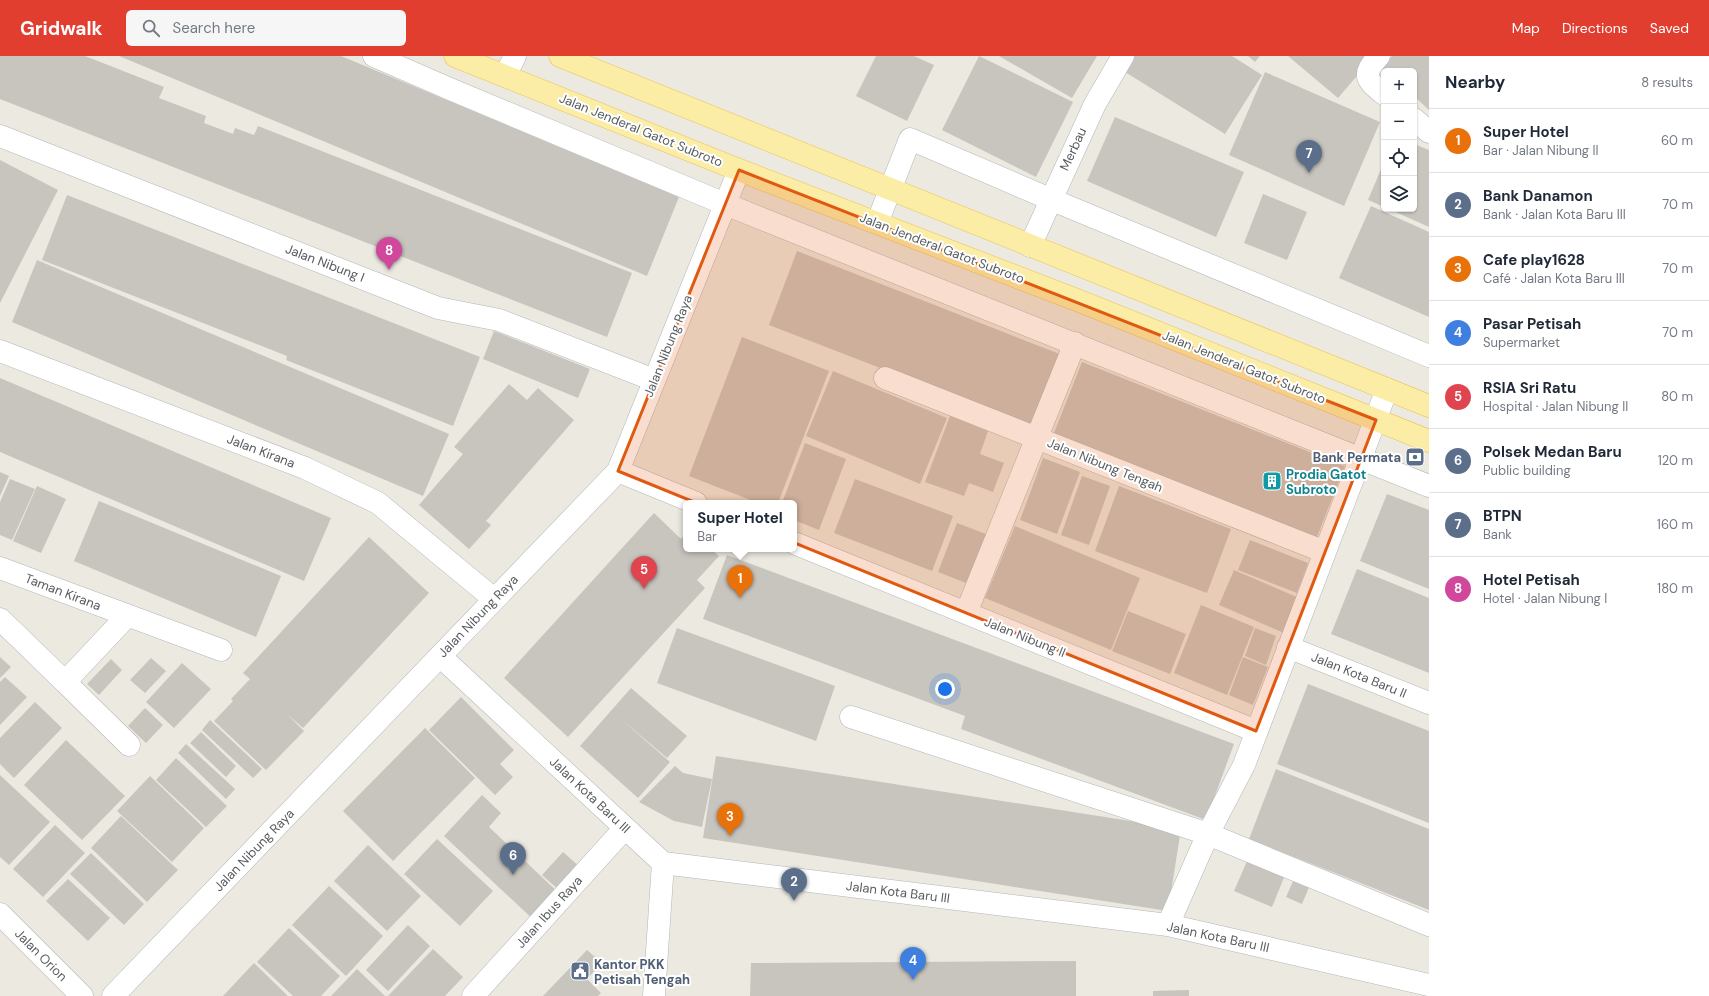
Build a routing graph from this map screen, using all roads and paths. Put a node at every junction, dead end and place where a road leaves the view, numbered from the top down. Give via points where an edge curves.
1 (374, 56) edge
2 (455, 56) edge
3 (515, 56) edge
4 (560, 56) edge
5 (1123, 56) edge
6 (1379, 56) edge
7 (505, 76) junction
8 (1381, 92) edge
9 (1417, 122) edge
10 (1429, 132) edge
11 (0, 136) edge
12 (739, 170) junction
13 (890, 188) junction
14 (1050, 199) junction
15 (726, 204) junction
16 (876, 223) junction
17 (1030, 246) junction
18 (1075, 343) junction
19 (0, 351) edge
20 (1429, 356) edge
21 (885, 378) dead end
22 (654, 380) junction
23 (1387, 389) junction
24 (1429, 406) edge
25 (1376, 420) junction
26 (1037, 438) junction
27 (1429, 441) edge
28 (1360, 459) junction
29 (618, 471) junction
30 (1429, 486) edge
31 (689, 500) edge
32 (797, 544) edge
33 (1325, 552) junction
34 (0, 568) edge
35 (494, 599) junction
36 (966, 613) junction
37 (126, 616) junction
38 (0, 619) edge
39 (1288, 647) junction
40 (220, 650) dead end
41 (440, 656) junction
42 (65, 682) junction
43 (1429, 703) edge
44 (851, 717) dead end
45 (1256, 731) junction
46 (129, 746) dead end
47 (625, 828) junction
48 (1208, 834) junction
49 (663, 863) junction
50 (0, 914) edge
51 (1168, 925) junction
52 (1429, 925) edge
53 (1429, 985) edge
54 (82, 996) edge
55 (113, 996) edge
56 (473, 996) edge
57 (654, 996) edge

1 - 15 street
2 - 7 main road, Jalan Jenderal Gatot Subroto
3 - 7 street
4 - 13 main road
5 - 14 street, Merbau via 1094,104
6 - 8 street via 1369,67 1367,75 1370,83
7 - 12 main road, Jalan Jenderal Gatot Subroto
9 - 10 street
11 - 22 street, Jalan Nibung I via 438,308 499,320
12 - 15 street, Jalan Nibung Raya
12 - 16 main road, Jalan Jenderal Gatot Subroto
13 - 14 street via 910,139
13 - 16 street
13 - 17 main road
14 - 17 street, Merbau
14 - 20 street
15 - 18 street
15 - 22 street, Jalan Nibung Raya
16 - 25 main road, Jalan Jenderal Gatot Subroto via 1082,302
17 - 23 main road
18 - 26 street
18 - 28 street
19 - 35 street, Jalan Kirana via 341,484 378,503
21 - 26 street, Jalan Nibung Tengah
22 - 29 street, Jalan Nibung Raya
23 - 24 main road
23 - 25 street
25 - 27 main road, Jalan Jenderal Gatot Subroto
25 - 28 street
26 - 33 street, Jalan Nibung Tengah
26 - 36 street
28 - 30 street
28 - 33 street
29 - 31 street
29 - 35 street, Jalan Nibung Raya
32 - 36 street, Jalan Nibung II
33 - 39 street
34 - 37 street, Taman Kirana
35 - 41 street, Jalan Nibung Raya
36 - 45 street, Jalan Nibung II
37 - 40 street, Taman Kirana
37 - 42 street
38 - 42 street
39 - 43 street, Jalan Kota Baru II
39 - 45 street
41 - 47 street, Jalan Kota Baru III
41 - 55 street, Jalan Nibung Raya
42 - 46 street
44 - 48 street
45 - 48 street via 1244,765
47 - 49 street, Jalan Kota Baru III
47 - 56 street, Jalan Ibus Raya
48 - 51 street
48 - 52 street
49 - 51 street, Jalan Kota Baru III
49 - 57 street
50 - 54 street, Jalan Orion
51 - 53 street, Jalan Kota Baru III

